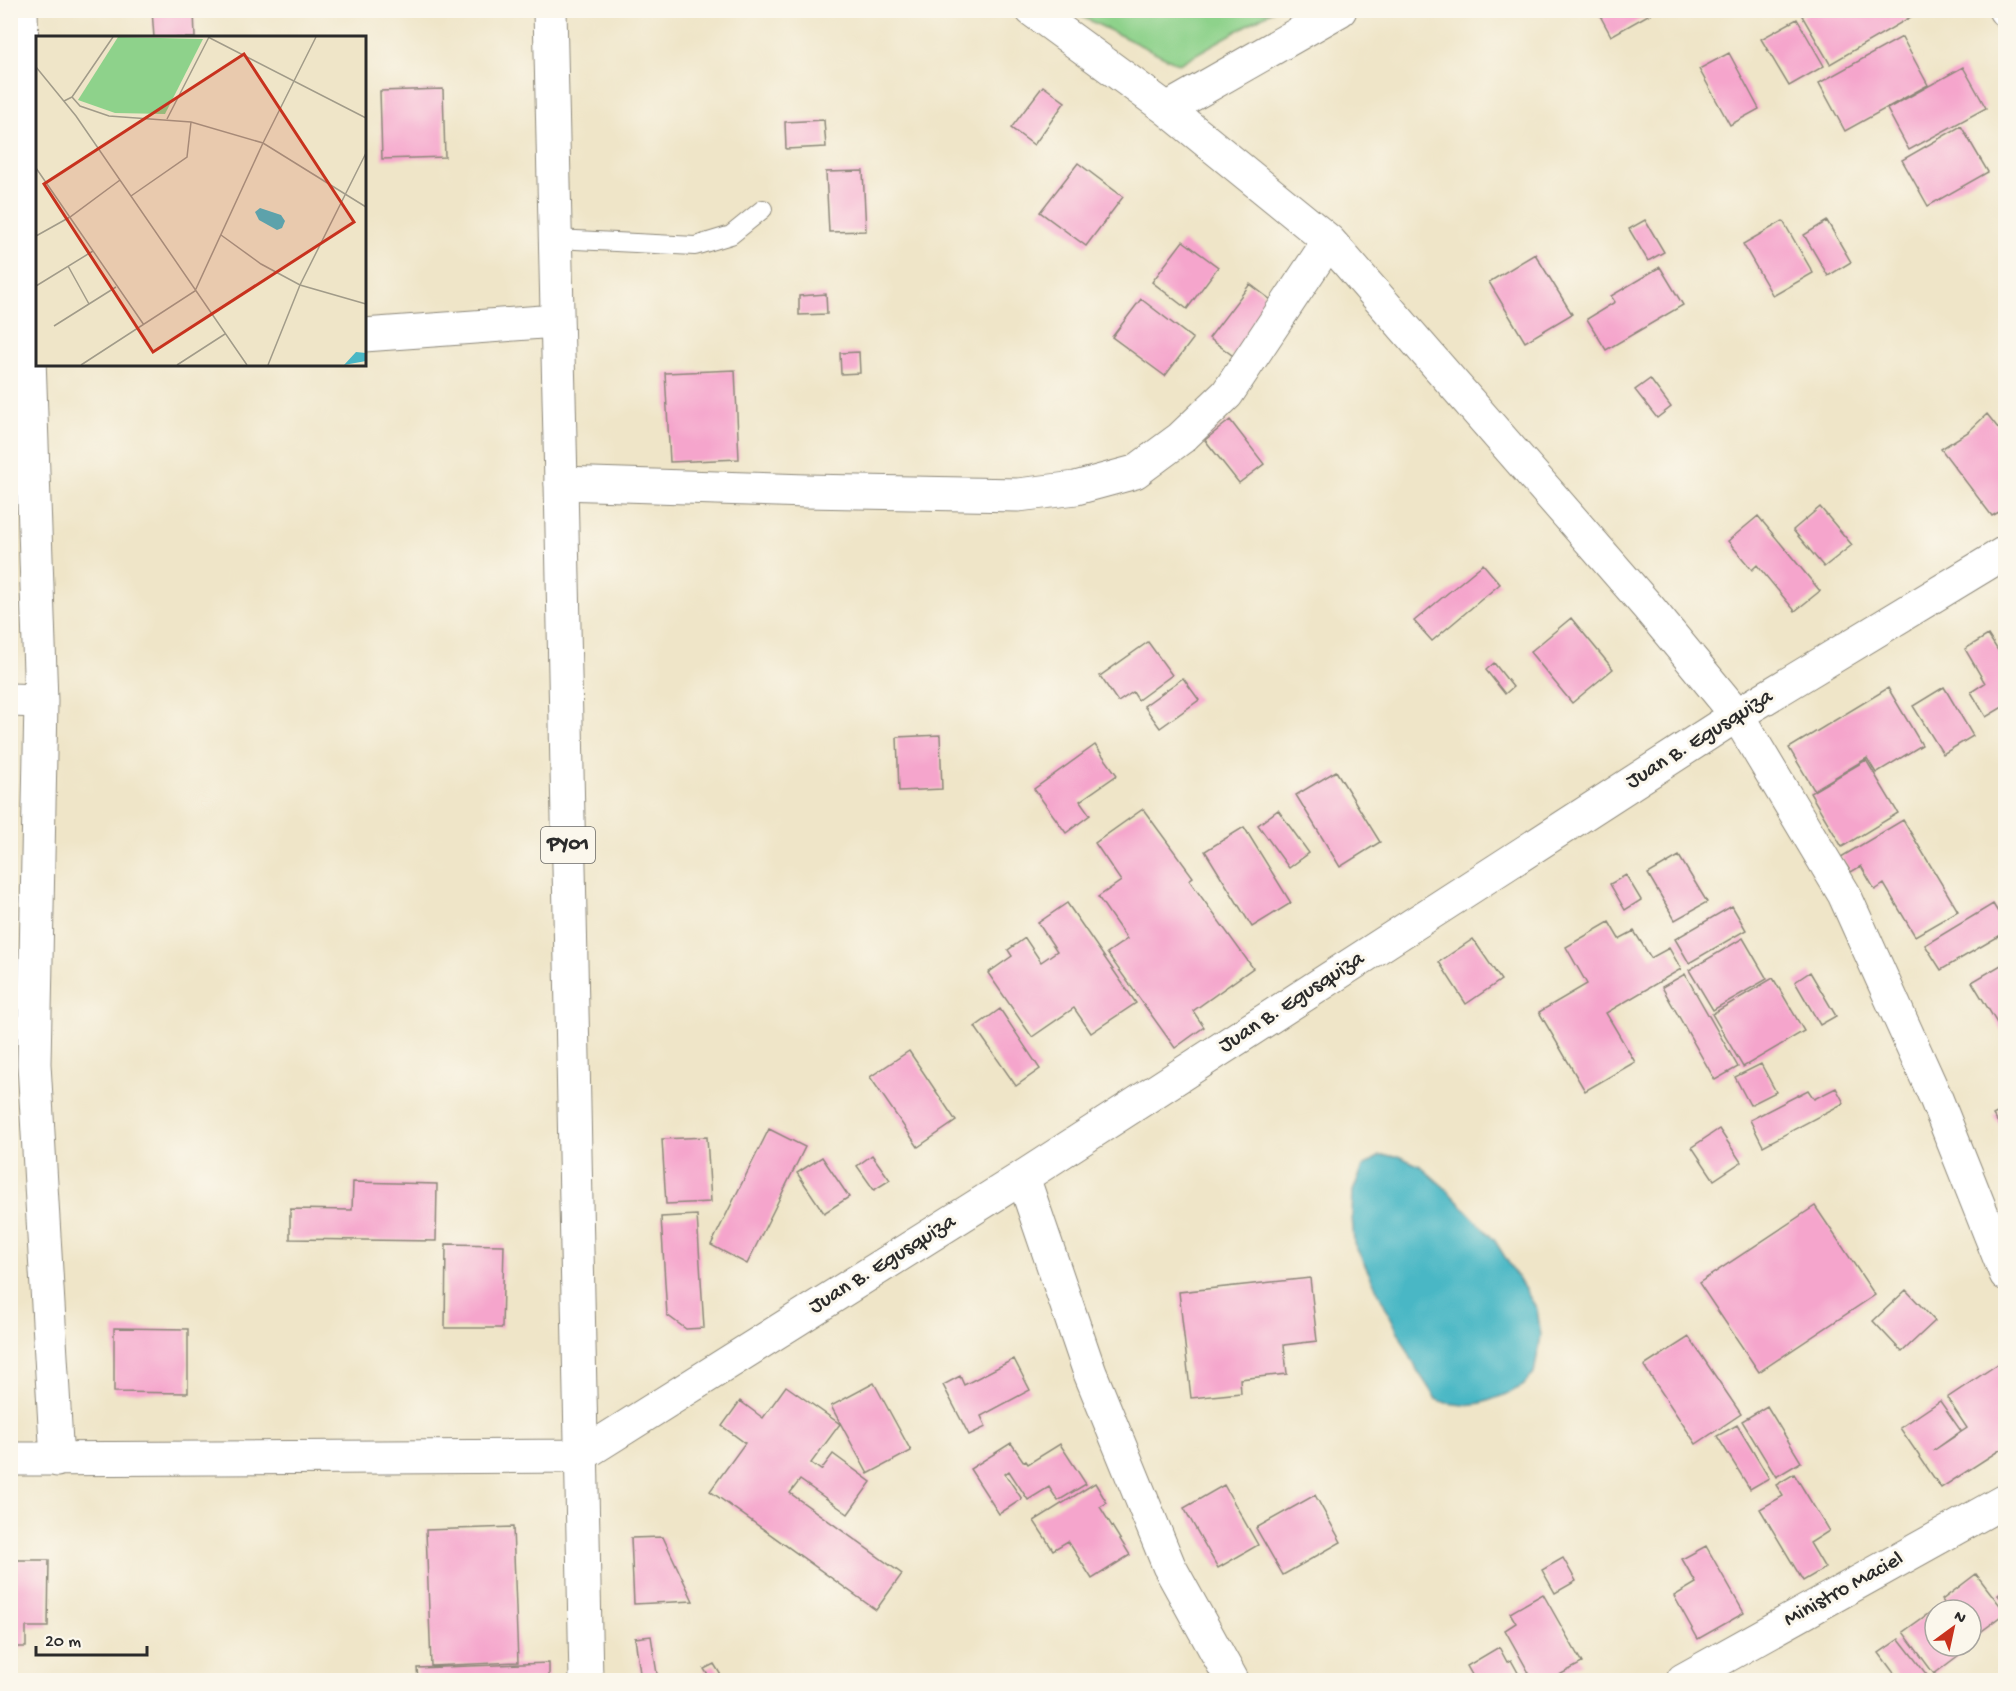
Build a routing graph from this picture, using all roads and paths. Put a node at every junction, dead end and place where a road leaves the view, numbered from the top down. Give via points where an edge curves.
1 (21, 10) edge
2 (550, 10) edge
3 (1032, 10) edge
4 (1340, 10) edge
5 (1167, 109) junction
6 (763, 208) dead end
7 (556, 239) junction
8 (1329, 241) junction
9 (556, 321) junction
10 (366, 335) edge
11 (26, 357) edge
12 (561, 483) junction
13 (2006, 552) edge
14 (26, 700) edge
15 (1737, 715) junction
16 (22, 1064) edge
17 (1023, 1177) junction
18 (2006, 1274) edge
19 (580, 1456) junction
20 (10, 1459) edge
21 (57, 1460) junction
22 (2006, 1500) edge
23 (586, 1680) edge
24 (1232, 1680) edge
25 (1683, 1680) edge

1 - 11 main road
2 - 7 main road, PY01
3 - 5 main road
4 - 5 main road
5 - 8 main road
6 - 7 lane via 731,235 695,246
7 - 9 main road, PY01
8 - 12 main road via 1227,394 1181,438 1135,472 1077,488 1018,495
8 - 15 main road via 1648,607
9 - 10 main road
9 - 12 main road, PY01
11 - 14 main road
12 - 19 main road, PY01
13 - 15 main road, Juan B. Egusquiza
14 - 16 main road
15 - 17 main road, Juan B. Egusquiza
15 - 18 main road via 1844,894 1935,1096
16 - 21 main road
17 - 19 main road, Juan B. Egusquiza
17 - 24 main road via 1090,1373 1164,1555
19 - 21 main road
19 - 23 main road, PY01
20 - 21 main road
22 - 25 main road, Ministro Maciel

